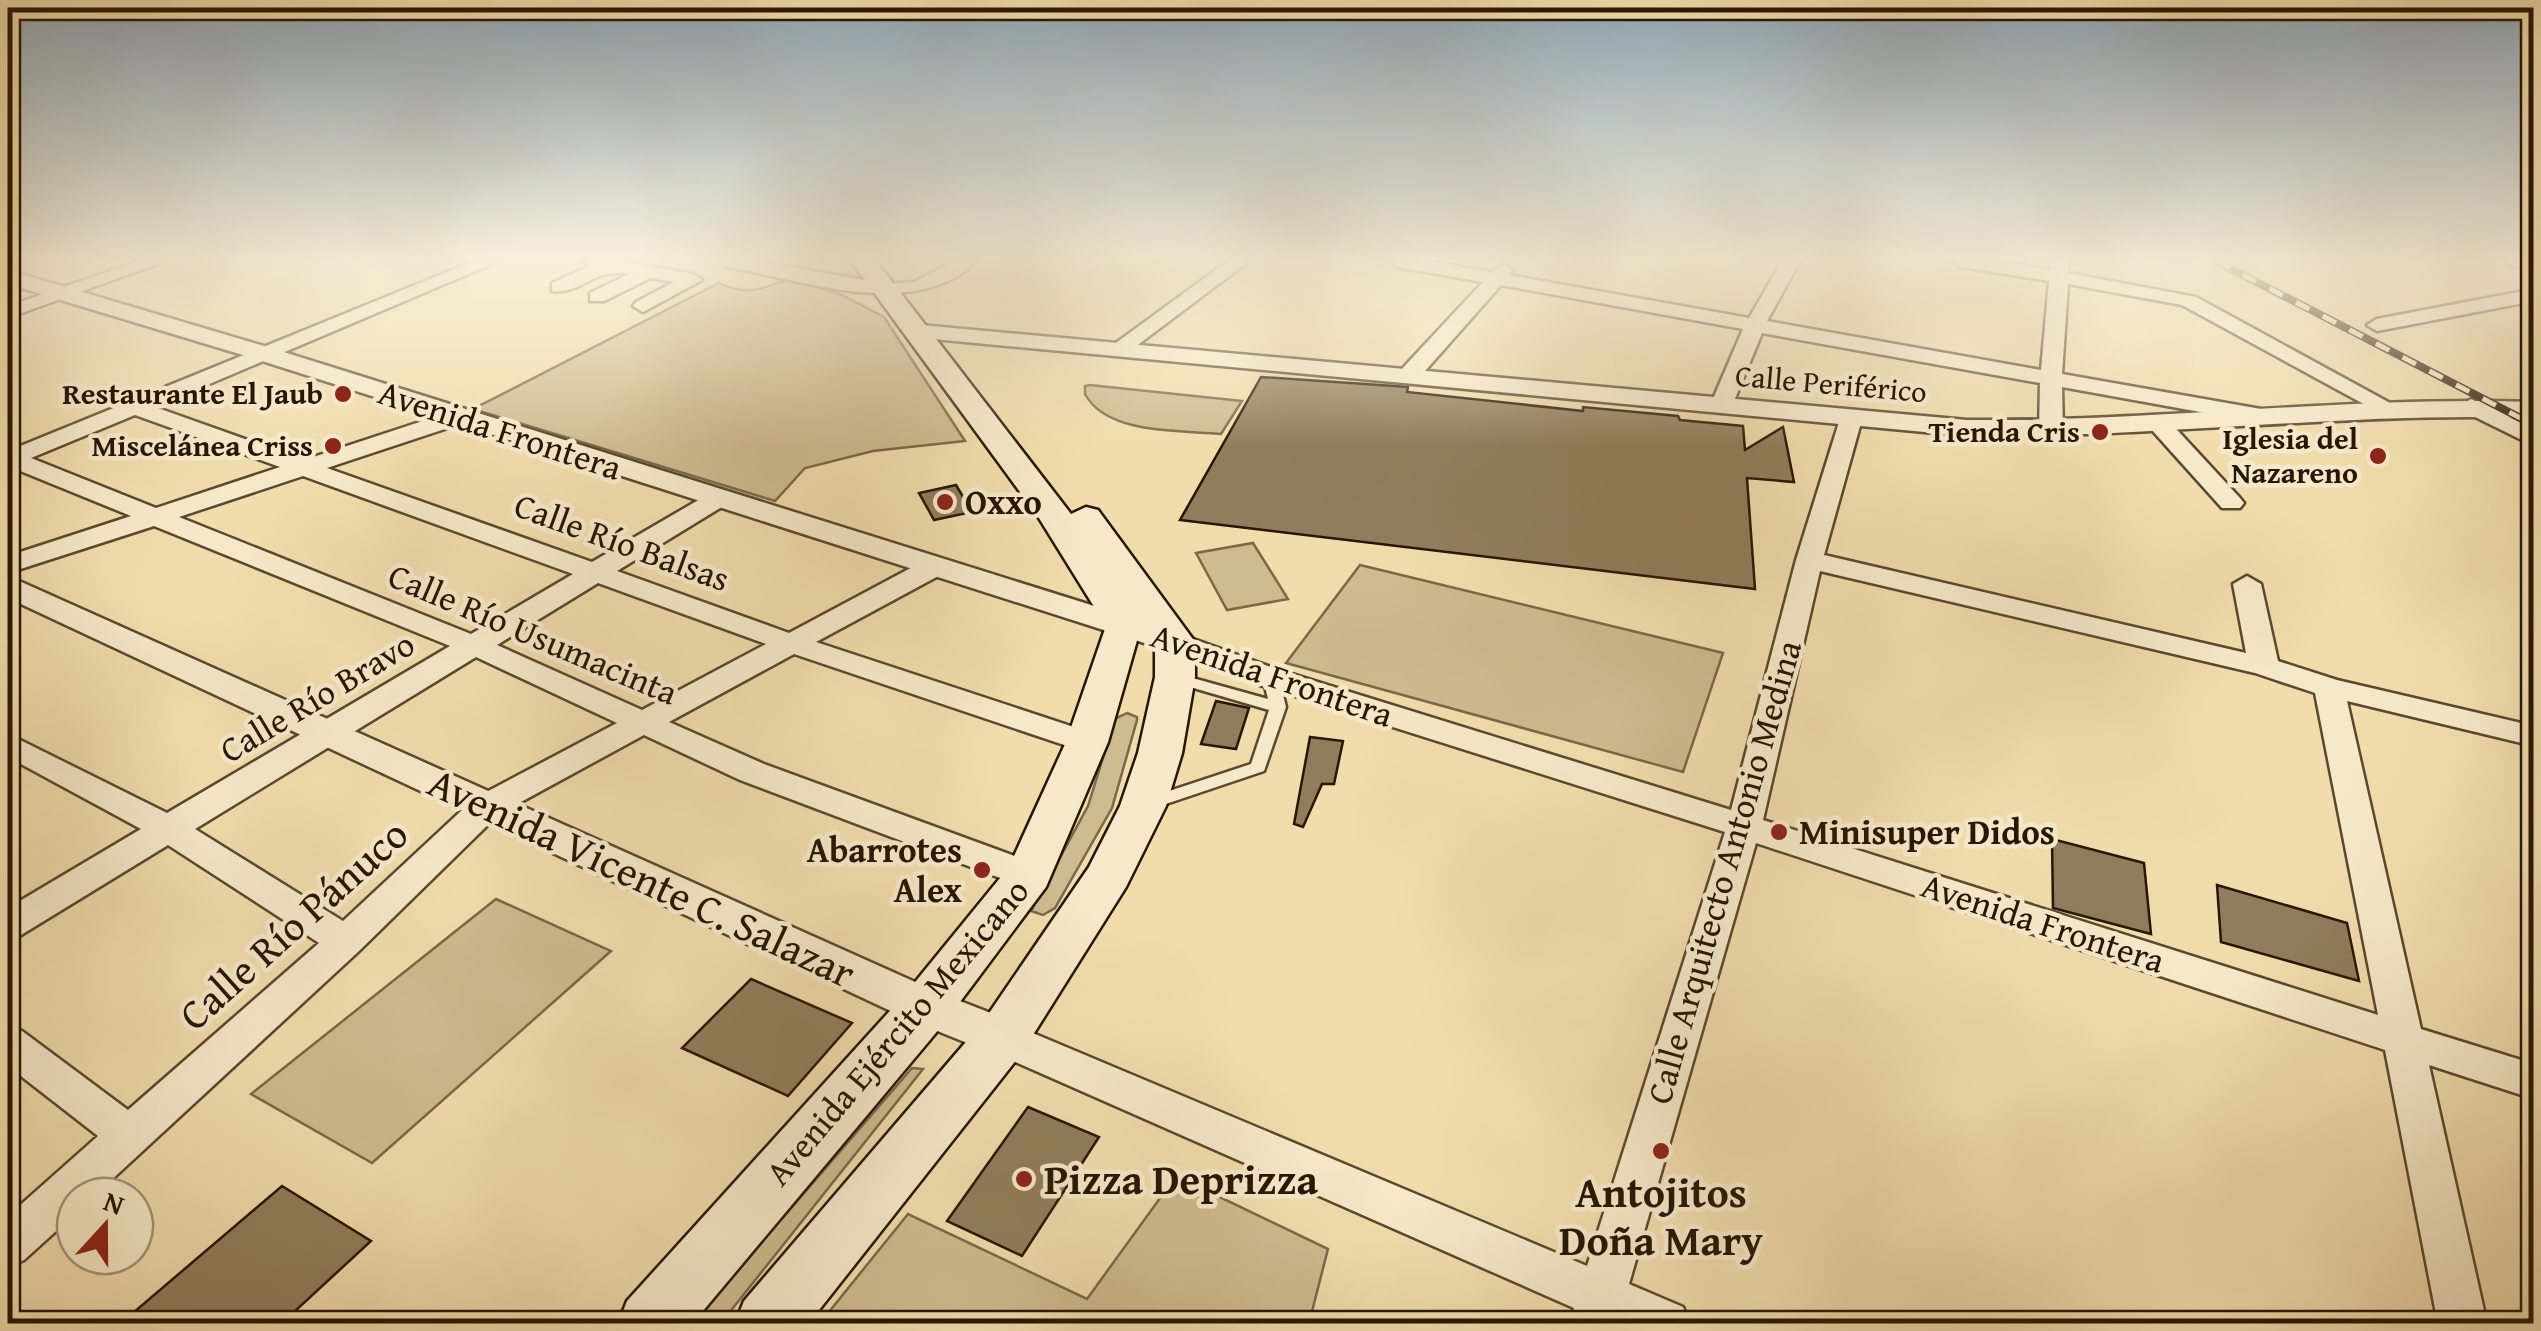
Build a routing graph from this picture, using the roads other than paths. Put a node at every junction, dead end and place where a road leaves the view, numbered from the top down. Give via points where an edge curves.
1 (161, 323) edge
2 (340, 323) edge
3 (917, 323) edge
4 (943, 323) edge
5 (1155, 323) edge
6 (1455, 323) edge
7 (1728, 323) edge
8 (1757, 323) edge
9 (2055, 323) edge
10 (2230, 323) edge
11 (2387, 323) edge
12 (2377, 325) dead end
13 (1754, 328) junction
14 (920, 332) junction
15 (953, 333) junction
16 (1120, 349) junction
17 (265, 354) junction
18 (1408, 376) junction
19 (2051, 380) junction
20 (1721, 406) junction
21 (2471, 406) junction
22 (134, 407) junction
23 (2390, 409) junction
24 (2534, 410) edge
25 (458, 416) junction
26 (2261, 416) junction
27 (1851, 419) junction
28 (2159, 424) junction
29 (2052, 432) junction
30 (2534, 439) edge
31 (8, 458) edge
32 (310, 468) junction
33 (716, 500) junction
34 (2231, 503) dead end
35 (154, 519) junction
36 (1809, 560) junction
37 (8, 565) edge
38 (932, 568) junction
39 (593, 572) junction
40 (2246, 584) dead end
41 (8, 586) edge
42 (1126, 626) junction
43 (790, 642) junction
44 (475, 646) junction
45 (1175, 660) junction
46 (2264, 666) junction
47 (2329, 687) junction
48 (1275, 693) junction
49 (644, 722) junction
50 (332, 733) junction
51 (2534, 736) edge
52 (1087, 742) junction
53 (8, 744) edge
54 (487, 806) junction
55 (1142, 806) junction
56 (1744, 826) junction
57 (169, 830) junction
58 (1030, 875) junction
59 (8, 925) edge
60 (346, 940) junction
61 (926, 1007) junction
62 (1002, 1038) junction
63 (2404, 1040) junction
64 (8, 1043) edge
65 (2534, 1082) edge
66 (128, 1134) junction
67 (8, 1245) edge
68 (1597, 1309) edge
69 (650, 1324) edge
70 (767, 1324) edge
71 (1666, 1324) edge
72 (2462, 1324) edge

1 - 17 street, Avenida Frontera
2 - 17 street
3 - 14 main road
4 - 15 main road
5 - 16 street
6 - 18 street
7 - 13 street
8 - 13 street
9 - 19 street
10 - 23 street
11 - 12 street
13 - 19 street
13 - 20 street
14 - 15 street, Calle Periférico
14 - 42 main road
15 - 16 street, Calle Periférico
15 - 45 main road
16 - 18 street, Calle Periférico
17 - 22 street
17 - 25 street, Avenida Frontera
18 - 20 street, Calle Periférico
19 - 26 street
19 - 29 street
20 - 27 street, Calle Periférico
21 - 23 street, Calle Periférico
21 - 24 street, Calle Periférico
21 - 30 street
22 - 31 street
22 - 32 street, Calle Río Balsas
23 - 26 street, Calle Periférico
25 - 32 street
25 - 33 street, Avenida Frontera
26 - 28 street, Calle Periférico
27 - 29 street, Calle Periférico
27 - 36 street, Calle Arquitecto Antonio Medina
28 - 29 street, Calle Periférico
28 - 34 street
31 - 35 street, Calle Río Usumacinta
32 - 35 street
32 - 39 street, Calle Río Balsas
33 - 38 street, Avenida Frontera
33 - 39 street, Calle Río Bravo
35 - 37 street
35 - 44 street, Calle Río Usumacinta
36 - 46 street
36 - 56 street, Calle Arquitecto Antonio Medina
38 - 42 street, Avenida Frontera
38 - 43 street, Calle Río Pánuco
39 - 43 street, Calle Río Balsas
39 - 44 street, Calle Río Bravo
40 - 46 street
41 - 50 street, Avenida Vicente C. Salazar
42 - 45 street, Avenida Frontera
42 - 52 main road, Avenida Ejército Mexicano
43 - 49 street, Calle Río Pánuco
43 - 52 street, Calle Río Balsas
44 - 49 street, Calle Río Usumacinta
44 - 50 street, Calle Río Bravo
45 - 48 street, Avenida Frontera
45 - 55 main road, Avenida Ejército Mexicano via 1160,754
46 - 47 street
47 - 51 street
47 - 63 street
48 - 55 lane via 1258,767
48 - 56 street, Avenida Frontera
49 - 54 street, Calle Río Pánuco
49 - 58 street, Calle Río Usumacinta via 752,772
50 - 54 street, Avenida Vicente C. Salazar
50 - 57 street, Calle Río Bravo
52 - 58 main road, Avenida Ejército Mexicano
53 - 57 street
54 - 60 street, Calle Río Pánuco
54 - 61 street, Avenida Vicente C. Salazar
55 - 62 main road, Avenida Ejército Mexicano via 1109,876
56 - 63 street, Avenida Frontera
56 - 68 street, Calle Arquitecto Antonio Medina
57 - 59 street, Calle Río Bravo
57 - 60 street
58 - 61 main road, Avenida Ejército Mexicano
60 - 66 street, Calle Río Pánuco
61 - 62 street, Avenida Vicente C. Salazar
61 - 69 main road, Avenida Ejército Mexicano
62 - 68 street, Avenida Vicente C. Salazar
62 - 70 main road, Avenida Ejército Mexicano
63 - 65 street, Avenida Frontera
63 - 72 street
64 - 66 street
66 - 67 street, Calle Río Pánuco
68 - 71 street, Avenida Vicente C. Salazar

